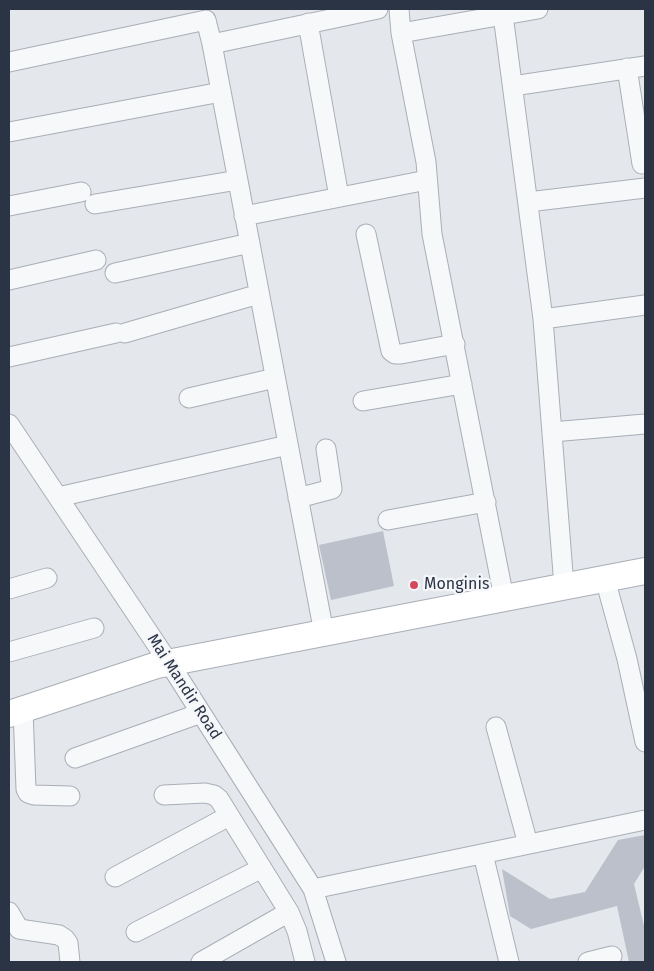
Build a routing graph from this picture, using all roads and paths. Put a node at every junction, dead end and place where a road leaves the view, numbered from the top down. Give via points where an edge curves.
1 (378, 9) edge
2 (399, 9) edge
3 (538, 9) edge
4 (503, 15) junction
5 (308, 24) junction
6 (401, 33) junction
7 (212, 44) junction
8 (9, 62) edge
9 (636, 67) edge
10 (513, 86) junction
11 (221, 92) junction
12 (9, 132) edge
13 (642, 164) dead end
14 (238, 180) junction
15 (427, 180) junction
16 (645, 188) edge
17 (339, 197) junction
18 (528, 202) junction
19 (9, 206) edge
20 (244, 216) junction
21 (366, 234) dead end
22 (250, 243) junction
23 (96, 260) dead end
24 (116, 272) dead end
25 (9, 280) edge
26 (259, 294) junction
27 (645, 305) edge
28 (543, 319) junction
29 (455, 344) junction
30 (9, 357) edge
31 (275, 378) junction
32 (462, 384) junction
33 (189, 398) dead end
34 (363, 402) dead end
35 (9, 424) edge
36 (645, 424) edge
37 (552, 432) junction
38 (288, 445) junction
39 (326, 448) dead end
40 (58, 498) junction
41 (298, 498) junction
42 (486, 502) junction
43 (388, 520) dead end
44 (645, 571) edge
45 (46, 578) dead end
46 (605, 578) junction
47 (564, 586) junction
48 (9, 589) edge
49 (504, 598) junction
50 (94, 628) dead end
51 (324, 633) junction
52 (9, 652) edge
53 (169, 663) junction
54 (16, 712) edge
55 (201, 713) junction
56 (496, 728) dead end
57 (645, 742) edge
58 (75, 758) dead end
59 (164, 795) dead end
60 (70, 796) dead end
61 (229, 816) junction
62 (645, 820) edge
63 (528, 844) junction
64 (482, 854) junction
65 (262, 868) junction
66 (115, 877) dead end
67 (313, 889) junction
68 (9, 912) edge
69 (289, 912) junction
70 (136, 932) dead end
71 (612, 956) dead end
72 (70, 962) edge
73 (200, 962) edge
74 (306, 962) edge
75 (336, 962) edge
76 (509, 962) edge
77 (588, 962) edge

1 - 5 street
2 - 6 street
3 - 4 street
4 - 6 street
4 - 10 street
5 - 7 street
5 - 17 street
6 - 15 street
7 - 8 street via 206,20
7 - 11 street
9 - 10 street
9 - 13 street
10 - 18 street
11 - 12 street
11 - 14 street
14 - 19 street
14 - 20 street
15 - 17 street
15 - 29 street via 432,234
16 - 18 street
17 - 20 street
18 - 28 street
20 - 22 street
21 - 29 street via 391,351 401,354
22 - 24 street
22 - 26 street
23 - 25 street
26 - 30 street via 120,333
26 - 31 street
27 - 28 street
28 - 37 street
29 - 32 street
31 - 33 street
31 - 38 street
32 - 34 street
32 - 42 street
35 - 40 street, Mai Mandir Road
36 - 37 street
37 - 47 street
38 - 40 street
38 - 41 street
39 - 41 street via 332,489
40 - 53 street, Mai Mandir Road
41 - 51 street
42 - 43 street
42 - 49 street
44 - 46 main road
45 - 48 street
46 - 47 main road
46 - 57 street
47 - 49 main road
49 - 51 main road
50 - 52 street
51 - 53 main road
53 - 54 main road
53 - 55 street, Mai Mandir Road
54 - 60 street via 26,789 34,795
55 - 58 street
55 - 67 street, Mai Mandir Road
56 - 63 street
59 - 61 street via 214,795
61 - 65 street
61 - 66 street
62 - 63 street
63 - 64 street
64 - 67 street
64 - 76 street
65 - 69 street
65 - 70 street
67 - 75 street, Mai Mandir Road
68 - 72 street via 19,929 65,938
69 - 73 street
69 - 74 street
71 - 77 street

